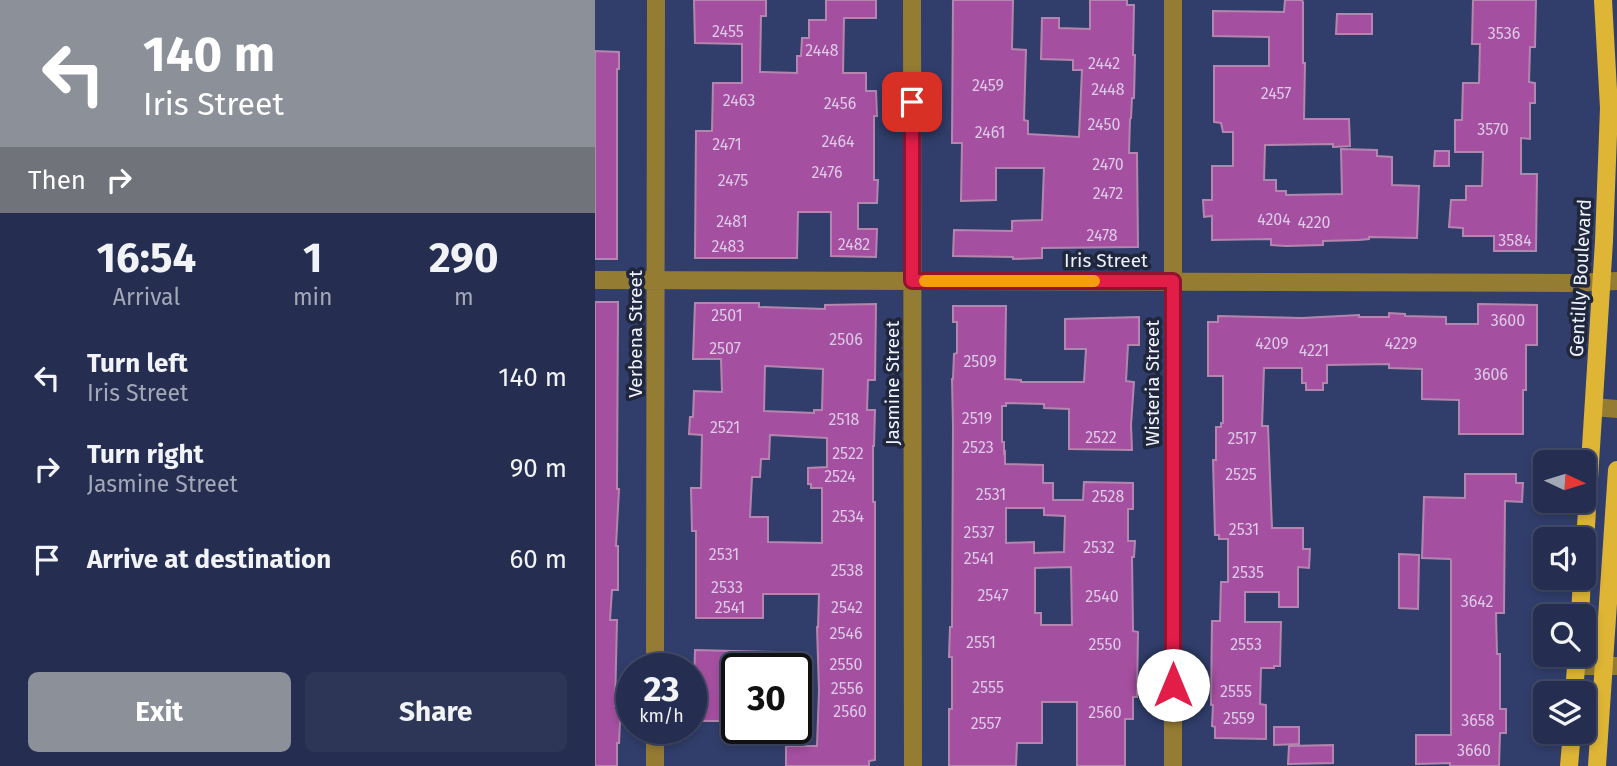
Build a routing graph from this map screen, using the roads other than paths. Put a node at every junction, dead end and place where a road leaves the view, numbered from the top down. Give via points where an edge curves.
1 (656, 0) edge
2 (912, 0) edge
3 (1173, 0) edge
4 (1603, 0) edge
5 (1612, 156) edge
6 (595, 280) edge
7 (656, 280) junction
8 (912, 281) junction
9 (1173, 281) junction
10 (1609, 282) edge
11 (1594, 407) junction
12 (1617, 409) edge
13 (1617, 470) edge
14 (1586, 527) edge
15 (655, 653) edge
16 (1610, 667) edge
17 (655, 744) edge
18 (1570, 744) edge
19 (655, 766) edge
20 (913, 766) edge
21 (1173, 766) edge
22 (1569, 766) edge
23 (1597, 766) edge

1 - 7 street, Verbena Street
2 - 8 street, Jasmine Street
3 - 9 street, Wisteria Street
4 - 5 main road, Gentilly Boulevard
5 - 10 main road, Gentilly Boulevard
6 - 7 street, Iris Street
7 - 8 street, Iris Street
7 - 15 street, Verbena Street
8 - 9 street, Iris Street
8 - 20 street, Jasmine Street
9 - 10 street, Iris Street
9 - 21 street, Wisteria Street
10 - 11 main road, Gentilly Boulevard
11 - 12 street
11 - 14 main road, Gentilly Boulevard
13 - 16 main road
16 - 23 main road
17 - 19 street
18 - 22 main road

